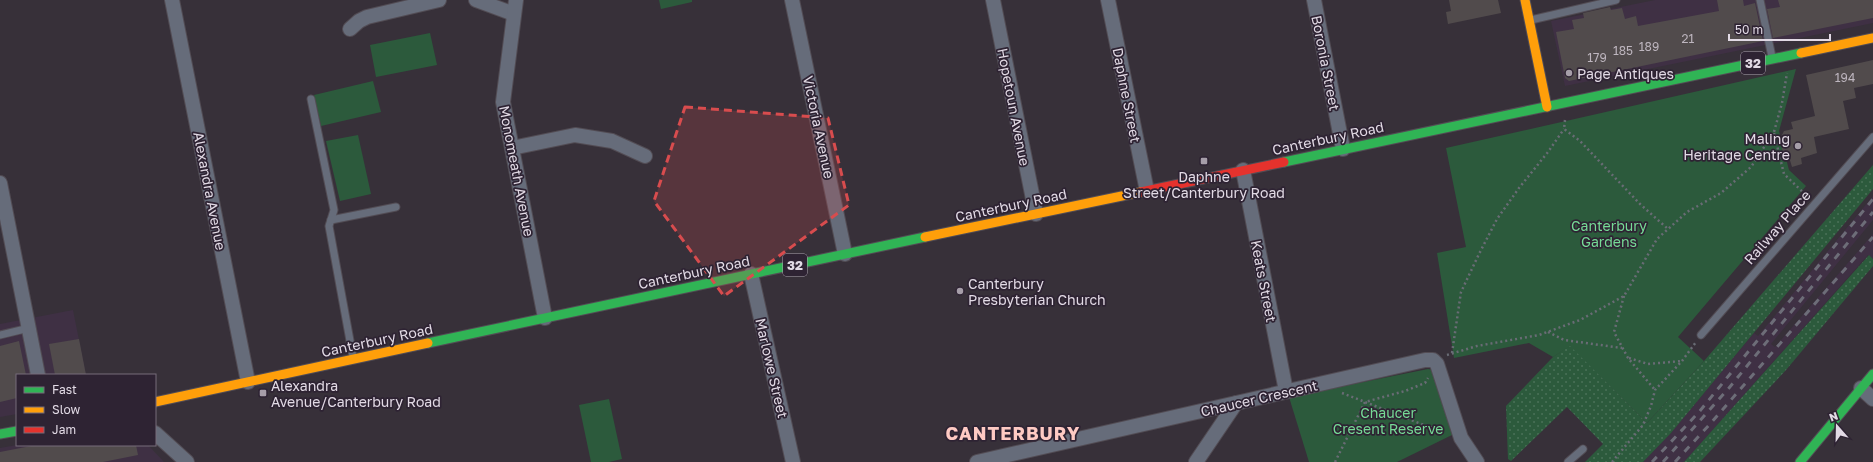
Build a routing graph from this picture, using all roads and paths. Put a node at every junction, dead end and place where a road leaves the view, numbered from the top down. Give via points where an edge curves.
1 (172, 0) edge
2 (439, 0) edge
3 (476, 0) edge
4 (792, 0) edge
5 (993, 0) edge
6 (1108, 0) edge
7 (1314, 0) edge
8 (1525, 0) edge
9 (1616, 0) edge
10 (1760, 0) edge
11 (515, 7) edge
12 (1529, 21) junction
13 (350, 29) dead end
14 (1873, 38) edge
15 (1790, 55) junction
16 (1773, 59) junction
17 (311, 99) dead end
18 (1569, 102) junction
19 (1547, 107) junction
20 (1564, 128) junction
21 (1774, 132) junction
22 (1873, 137) edge
23 (512, 148) junction
24 (1343, 149) junction
25 (645, 156) dead end
26 (1242, 170) junction
27 (0, 183) edge
28 (1147, 191) junction
29 (1814, 203) junction
30 (396, 207) dead end
31 (1036, 214) junction
32 (331, 220) junction
33 (1668, 229) junction
34 (845, 254) junction
35 (751, 274) junction
36 (1624, 296) junction
37 (545, 318) junction
38 (29, 328) junction
39 (1548, 332) junction
40 (0, 335) edge
41 (1701, 335) joint
42 (1623, 348) junction
43 (1452, 353) junction
44 (1628, 358) junction
45 (354, 359) junction
46 (1433, 360) junction
47 (1682, 361) junction
48 (38, 374) edge
49 (1873, 374) edge
50 (248, 382) junction
51 (1861, 388) junction
52 (1655, 390) junction
53 (1286, 391) junction
54 (1338, 392) dead end
55 (1873, 398) edge
56 (156, 402) edge
57 (1365, 402) junction
58 (1236, 403) junction
59 (16, 431) edge
60 (1459, 431) junction
61 (156, 433) edge
62 (0, 434) edge
63 (1583, 449) dead end
64 (186, 462) edge
65 (793, 462) edge
66 (977, 462) edge
67 (1196, 462) edge
68 (1335, 462) edge
69 (1477, 462) edge
70 (1568, 462) edge
71 (1612, 462) edge
72 (1800, 462) edge

1 - 50 street, Alexandra Avenue
2 - 13 street via 367,17
3 - 11 street
4 - 34 street, Victoria Avenue
5 - 31 street, Hopetoun Avenue
6 - 28 street, Daphne Street
7 - 24 street, Boronia Street
8 - 12 main road
9 - 12 lane
10 - 16 lane
11 - 23 street, Monomeath Avenue via 503,102
12 - 19 main road
14 - 15 main road, Canterbury Road / 32
15 - 16 main road, Canterbury Road / 32
15 - 21 path
16 - 18 main road, Canterbury Road / 32
17 - 32 lane via 334,210
18 - 19 main road, Canterbury Road / 32
18 - 20 path
19 - 24 main road, Canterbury Road / 32
20 - 33 path
20 - 43 path via 1497,219 1479,254 1461,292
21 - 29 path via 1784,174
21 - 33 path via 1751,167 1722,193 1687,212
22 - 29 lane, Railway Place
23 - 25 street via 575,135 612,141
23 - 37 street, Monomeath Avenue
24 - 26 main road, Canterbury Road / 32
26 - 28 main road, Canterbury Road / 32
26 - 53 street, Keats Street
27 - 38 street
28 - 31 main road, Canterbury Road / 32
29 - 41 lane, Railway Place
30 - 32 lane
31 - 34 main road, Canterbury Road / 32
32 - 45 lane via 329,226
33 - 36 path via 1657,239
34 - 35 main road, Canterbury Road / 32
35 - 37 main road, Canterbury Road / 32
35 - 65 street, Marlowe Street
36 - 39 path via 1580,320
36 - 42 path via 1614,332
37 - 45 main road, Canterbury Road / 32
38 - 40 lane
38 - 48 street
39 - 42 path via 1564,340
39 - 43 path
41 - 47 path
42 - 44 path
43 - 46 path
44 - 47 path via 1648,364
44 - 52 path
45 - 50 main road, Canterbury Road / 32
46 - 53 street, Chaucer Crescent
46 - 57 path via 1426,383
46 - 60 street via 1437,364
47 - 52 path
49 - 51 main road
50 - 56 main road, Canterbury Road / 32
51 - 55 street
51 - 72 main road
52 - 71 path via 1643,424
53 - 58 street, Chaucer Crescent
54 - 57 path
57 - 60 path via 1429,428
57 - 68 path
58 - 66 street, Chaucer Crescent
58 - 67 street
59 - 62 main road
60 - 69 street
61 - 64 street
63 - 70 lane

